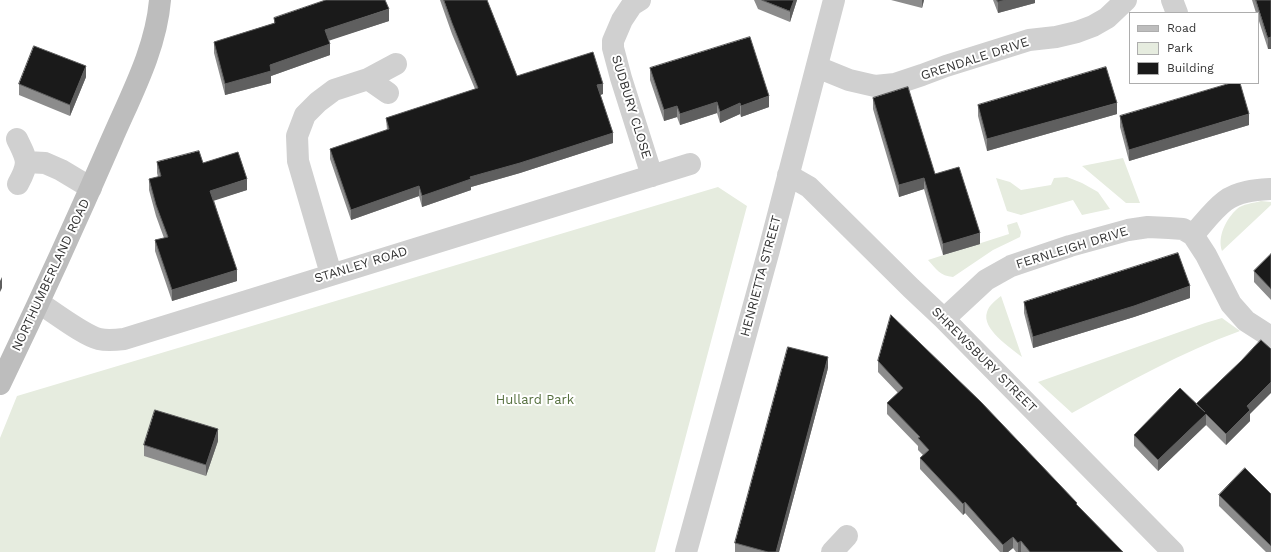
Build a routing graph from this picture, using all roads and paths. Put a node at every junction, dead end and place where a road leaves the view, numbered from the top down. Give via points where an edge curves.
1 (160, 0) edge
2 (640, 0) edge
3 (834, 0) edge
4 (1126, 0) edge
5 (1172, 0) edge
6 (1177, 12) edge
7 (396, 64) dead end
8 (817, 67) junction
9 (368, 79) junction
10 (388, 93) dead end
11 (16, 139) dead end
12 (26, 162) junction
13 (690, 164) dead end
14 (788, 175) junction
15 (652, 176) junction
16 (18, 184) dead end
17 (91, 188) junction
18 (1271, 189) edge
19 (1193, 235) junction
20 (331, 274) junction
21 (39, 302) junction
22 (944, 319) junction
23 (1271, 337) edge
24 (0, 384) edge
25 (686, 552) edge
26 (1173, 552) edge

1 - 17 main road, NORTHUMBERLAND ROAD via 146,61
2 - 15 street, SUDBURY CLOSE via 632,4 622,20 613,41 613,48
3 - 8 street, HENRIETTA STREET
4 - 8 street, GRENDALE DRIVE via 1108,18 1093,26 1056,37 1029,40 896,84 875,86 849,80
5 - 6 street
7 - 9 street
8 - 14 street, HENRIETTA STREET
9 - 10 street
9 - 20 street via 334,90 318,102 306,115 296,136 298,161
11 - 12 street
12 - 16 street via 26,170
12 - 17 street, NORTHUMBERLAND ROAD via 45,163
13 - 15 street, STANLEY ROAD
14 - 22 street, SHREWSBURY STREET via 809,187
14 - 25 street, HENRIETTA STREET
15 - 20 street, STANLEY ROAD
17 - 21 main road, NORTHUMBERLAND ROAD
18 - 19 street via 1238,194 1226,200
19 - 22 street, FERNLEIGH DRIVE via 1182,229 1148,227 1128,230 1039,256 1011,266 986,280
19 - 23 street via 1231,304 1246,321
20 - 21 street, STANLEY ROAD via 124,339 99,339
21 - 24 main road, NORTHUMBERLAND ROAD
22 - 26 street, SHREWSBURY STREET

